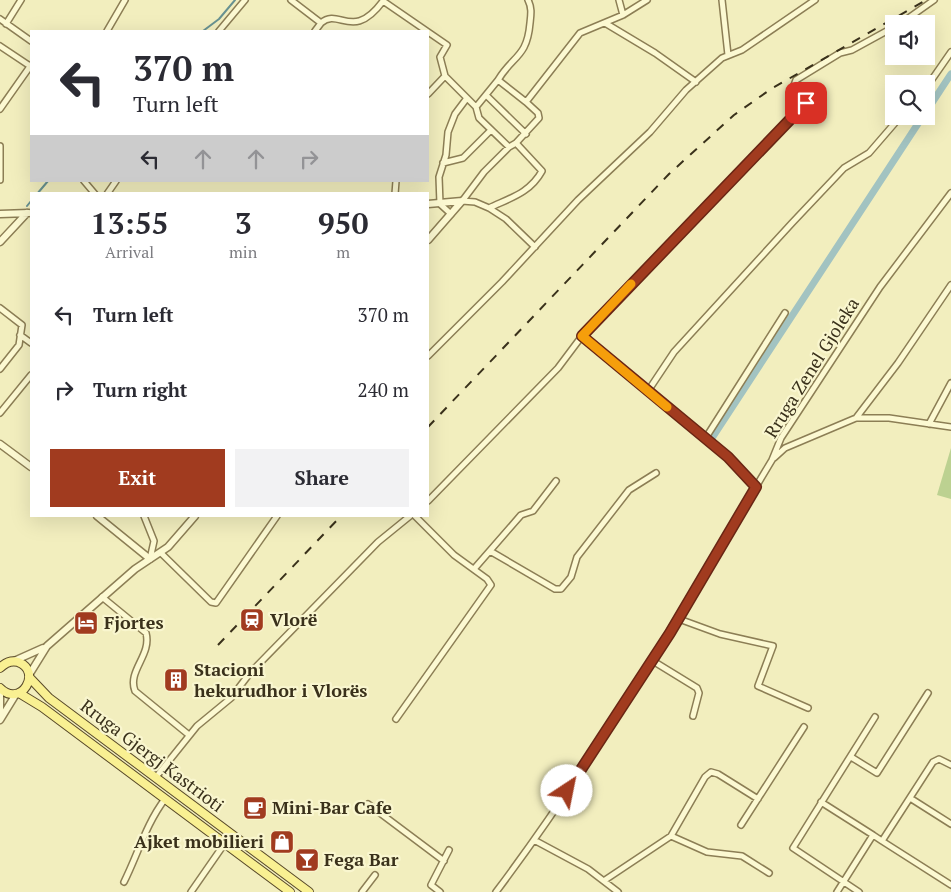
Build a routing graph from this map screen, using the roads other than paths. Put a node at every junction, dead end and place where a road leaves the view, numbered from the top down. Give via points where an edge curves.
1 (21, 0) edge
2 (125, 0) edge
3 (245, 0) edge
4 (291, 0) edge
5 (383, 0) edge
6 (528, 0) edge
7 (619, 0) edge
8 (647, 0) edge
9 (722, 0) edge
10 (815, 0) edge
11 (934, 0) edge
12 (622, 15) junction
13 (913, 15) edge
14 (0, 20) edge
15 (321, 23) junction
16 (605, 23) junction
17 (6, 24) junction
18 (108, 30) edge
19 (220, 30) edge
20 (316, 30) edge
21 (426, 30) edge
22 (429, 32) edge
23 (885, 32) edge
24 (30, 40) edge
25 (0, 46) edge
26 (951, 52) edge
27 (728, 55) junction
28 (30, 64) edge
29 (30, 66) edge
30 (935, 75) edge
31 (445, 76) junction
32 (498, 80) junction
33 (696, 82) junction
34 (429, 93) edge
35 (486, 96) junction
36 (467, 98) junction
37 (526, 102) junction
38 (476, 107) junction
39 (0, 108) edge
40 (893, 125) edge
41 (491, 130) junction
42 (526, 134) junction
43 (516, 143) junction
44 (0, 146) edge
45 (509, 146) junction
46 (443, 163) junction
47 (0, 180) edge
48 (85, 182) edge
49 (93, 192) edge
50 (951, 194) edge
51 (462, 201) junction
52 (429, 204) edge
53 (440, 204) junction
54 (490, 208) junction
55 (29, 213) edge
56 (0, 214) edge
57 (450, 214) junction
58 (429, 239) edge
59 (0, 242) edge
60 (535, 247) junction
61 (951, 286) edge
62 (0, 308) edge
63 (785, 313) dead end
64 (20, 335) junction
65 (582, 336) junction
66 (30, 343) edge
67 (429, 355) edge
68 (0, 369) edge
69 (30, 376) edge
70 (951, 383) edge
71 (648, 391) junction
72 (1, 410) edge
73 (856, 418) junction
74 (929, 424) junction
75 (951, 427) edge
76 (705, 439) junction
77 (0, 444) edge
78 (772, 460) junction
79 (30, 466) edge
80 (656, 473) dead end
81 (556, 481) dead end
82 (756, 487) junction
83 (429, 500) edge
84 (98, 517) edge
85 (144, 517) edge
86 (194, 517) edge
87 (276, 517) edge
88 (409, 517) edge
89 (416, 517) edge
90 (490, 551) junction
91 (161, 553) junction
92 (150, 559) junction
93 (474, 570) junction
94 (102, 597) junction
95 (679, 619) junction
96 (47, 646) junction
97 (7, 661) edge
98 (653, 661) junction
99 (0, 668) edge
100 (29, 676) junction
101 (0, 689) edge
102 (18, 693) junction
103 (928, 693) dead end
104 (808, 708) dead end
105 (693, 716) dead end
106 (875, 718) dead end
107 (0, 719) edge
108 (396, 719) dead end
109 (804, 727) dead end
110 (189, 735) junction
111 (850, 757) junction
112 (951, 765) edge
113 (156, 778) junction
114 (910, 798) junction
115 (165, 799) junction
116 (758, 799) junction
117 (821, 802) junction
118 (368, 804) dead end
119 (951, 824) edge
120 (741, 826) dead end
121 (873, 835) junction
122 (670, 836) junction
123 (534, 840) junction
124 (882, 841) junction
125 (225, 843) junction
126 (449, 850) dead end
127 (444, 861) junction
128 (769, 872) dead end
129 (375, 875) dead end
130 (605, 880) junction
131 (844, 881) junction
132 (124, 882) dead end
133 (951, 885) edge
134 (191, 892) edge
135 (290, 892) edge
136 (309, 892) edge
137 (362, 892) edge
138 (440, 892) edge
139 (496, 892) edge
140 (618, 892) edge
141 (837, 892) edge
142 (860, 892) edge

1 - 17 street
2 - 18 street
3 - 19 street
4 - 15 street
5 - 15 street via 370,17 360,22 329,19
5 - 21 street
6 - 32 street via 532,12 527,45
7 - 12 street
8 - 12 street
9 - 27 street
10 - 27 street via 742,50
11 - 13 street
12 - 16 street
14 - 17 street
15 - 20 street
16 - 33 street
16 - 37 street via 576,37
17 - 24 street
22 - 31 street via 447,45 440,61
23 - 65 street via 840,53 796,80 793,88 806,103
25 - 28 street
26 - 30 street
27 - 33 street
29 - 39 street
31 - 34 street
31 - 36 street
32 - 35 street
32 - 37 street
33 - 60 street
35 - 38 street
35 - 42 street
36 - 38 street
36 - 46 street via 450,123
37 - 42 street via 540,116
38 - 41 street via 476,115
40 - 71 street via 869,153 844,168 815,198 674,352
41 - 45 street
41 - 46 street via 463,158
42 - 43 street
43 - 45 street
43 - 54 street via 542,171 536,182 522,193
44 - 47 street
45 - 51 street
46 - 53 street via 439,177
48 - 49 street
50 - 78 street, Rruga Zenel Gjoleka via 862,313 781,438
51 - 53 street
51 - 54 street
51 - 57 street
52 - 53 street
53 - 57 street
54 - 60 street
55 - 56 street
55 - 59 street
57 - 58 street
60 - 67 street
61 - 73 street
62 - 64 street via 22,326
63 - 76 street
64 - 66 street
64 - 68 street via 19,345
65 - 71 street
65 - 83 street via 558,368
69 - 72 street
70 - 74 street
71 - 76 street
73 - 74 street via 889,418
73 - 78 street via 785,448
74 - 75 street
76 - 82 street via 735,462
77 - 79 street
78 - 82 street, Rruga Zenel Gjoleka
80 - 90 street via 629,490 577,557 571,577 561,589
81 - 90 street via 533,511 521,515
82 - 95 street, Rruga Zenel Gjoleka
84 - 92 street
85 - 92 street via 154,541
86 - 91 street
87 - 91 street via 216,603 211,602
88 - 110 street via 378,542 250,673 231,698
89 - 93 street via 446,548
90 - 93 street
91 - 92 street
92 - 94 street
93 - 108 street via 490,582 489,588
94 - 96 street
94 - 110 street via 146,634 146,650 134,678 135,691
95 - 98 street, Rruga Zenel Gjoleka
95 - 104 street via 720,634 773,646 758,686
96 - 97 street
96 - 100 street
97 - 99 main road
97 - 100 main road, Rruga Gjergj Kastrioti via 23,665
98 - 105 street via 697,688 699,693
98 - 123 street, Rruga Zenel Gjoleka
100 - 102 main road via 26,687
100 - 113 main road, Rruga Gjergj Kastrioti via 49,698
101 - 102 main road, Rruga Gjergj Kastrioti via 9,694
101 - 107 street
102 - 107 street
102 - 115 main road, Rruga Gjergj Kastrioti via 42,707
103 - 111 street via 877,773
106 - 111 street
109 - 116 street
110 - 113 street
111 - 117 street
112 - 114 street via 936,760
113 - 136 main road, Rruga Gjergj Kastrioti
114 - 119 street
114 - 124 street
115 - 125 main road, Rruga Gjergj Kastrioti
115 - 132 street via 150,822
116 - 120 street
116 - 122 street via 711,772
117 - 121 street
117 - 131 street via 793,848
118 - 127 street
121 - 124 street
121 - 131 street
122 - 128 street via 707,852 742,856
122 - 130 street
123 - 130 street
123 - 139 street, Rruga Zenel Gjoleka
124 - 133 street
125 - 134 street
125 - 135 main road, Rruga Gjergj Kastrioti
126 - 127 street
127 - 138 street via 431,885
129 - 137 street
130 - 140 street
131 - 141 street
131 - 142 street

